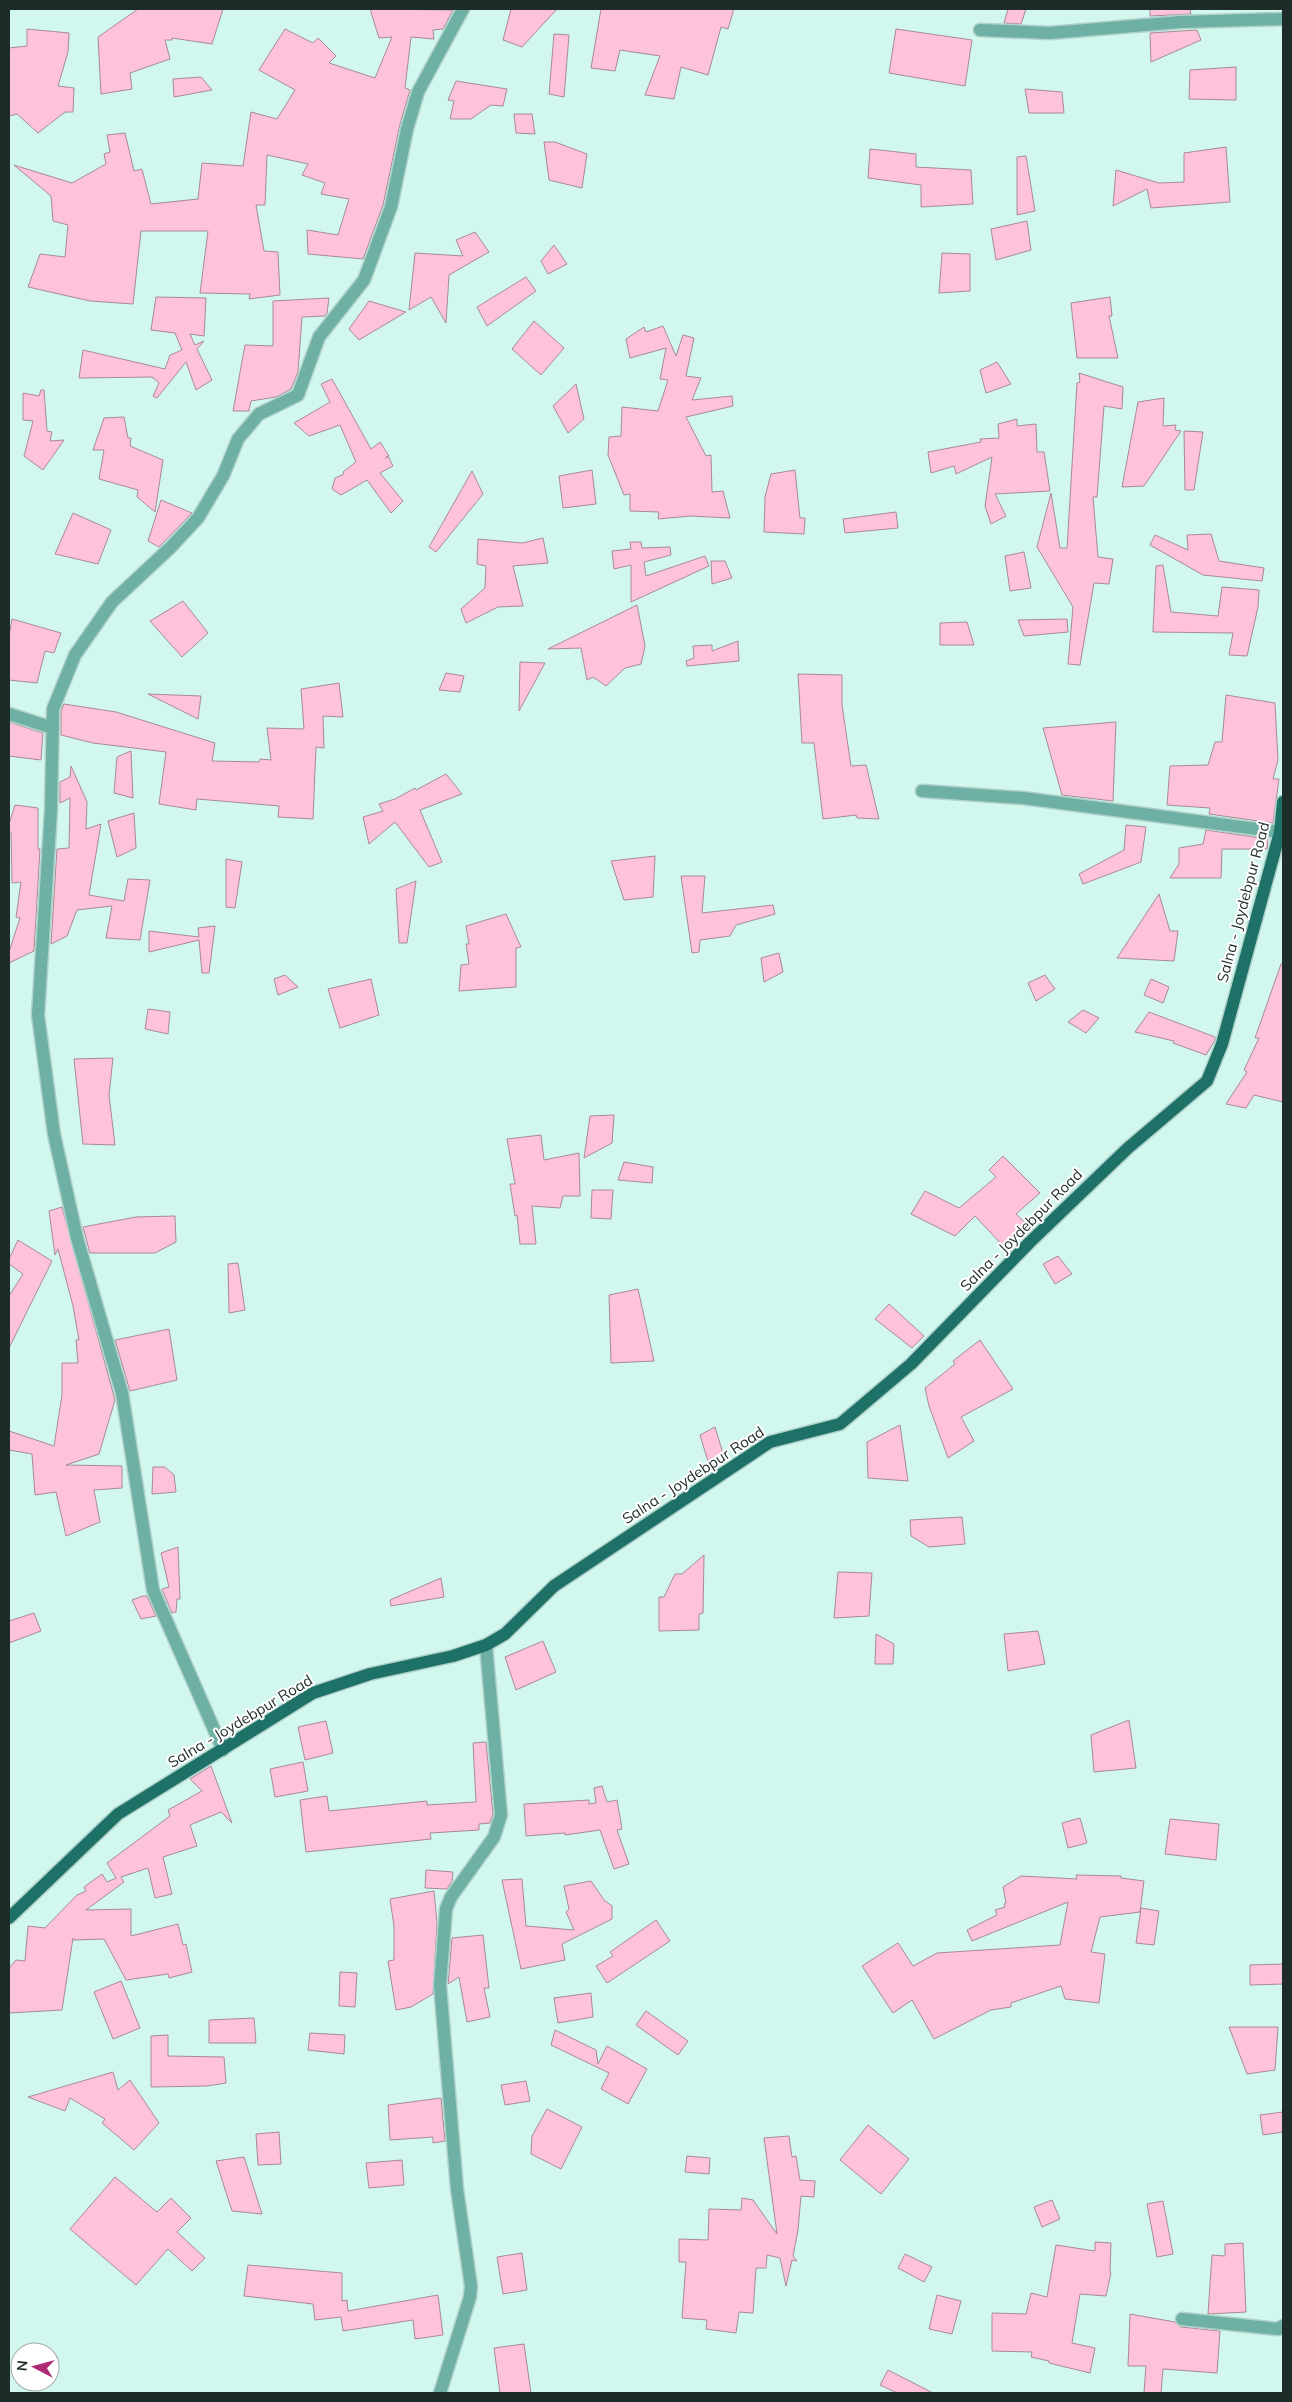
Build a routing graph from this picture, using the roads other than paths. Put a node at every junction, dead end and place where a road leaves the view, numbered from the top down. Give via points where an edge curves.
1 (463, 9) edge
2 (1283, 19) edge
3 (980, 30) dead end
4 (9, 714) edge
5 (53, 728) junction
6 (922, 791) dead end
7 (1283, 802) edge
8 (1280, 832) junction
9 (486, 1645) junction
10 (223, 1750) junction
11 (9, 1918) edge
12 (1182, 2319) dead end
13 (1283, 2326) edge
14 (440, 2393) edge

1 - 5 street via 418,92 391,207 364,280 319,337 298,395 259,414 238,439 198,518 112,602 75,655 53,709
2 - 3 street via 1181,22 1050,33
4 - 5 street
5 - 10 street via 38,1015 54,1134 77,1238 122,1393 153,1590
6 - 8 street via 1023,798
7 - 8 main road, Salna - Joydebpur Road
8 - 9 main road, Salna - Joydebpur Road via 1222,1044 1207,1082 1128,1148 1030,1242 911,1364 840,1424 770,1442 554,1586 505,1634
9 - 10 main road, Salna - Joydebpur Road via 453,1656 370,1674 313,1693
9 - 14 street via 501,1815 494,1837 446,1909 440,2004 457,2189 471,2286
10 - 11 main road, Salna - Joydebpur Road via 118,1814
12 - 13 street via 1278,2329

